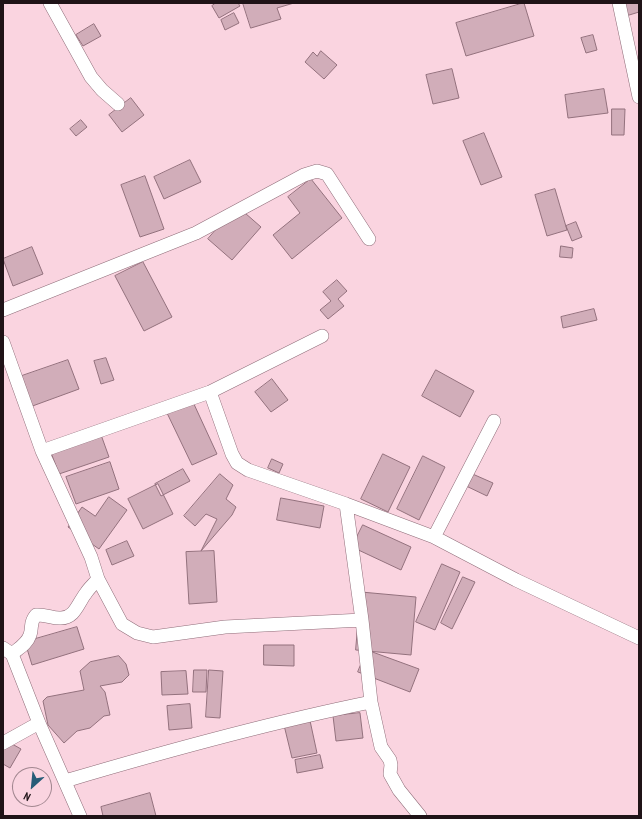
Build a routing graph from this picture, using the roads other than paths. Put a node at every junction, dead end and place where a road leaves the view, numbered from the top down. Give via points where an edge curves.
1 (50, 3) edge
2 (619, 3) edge
3 (639, 98) edge
4 (118, 104) dead end
5 (369, 239) dead end
6 (3, 310) edge
7 (322, 336) dead end
8 (3, 342) edge
9 (210, 392) junction
10 (494, 421) dead end
11 (42, 451) junction
12 (346, 504) junction
13 (434, 537) junction
14 (98, 579) junction
15 (362, 620) junction
16 (639, 638) edge
17 (8, 651) edge
18 (371, 702) junction
19 (39, 723) junction
20 (3, 743) edge
21 (65, 781) junction
22 (80, 816) edge
23 (420, 816) edge

1 - 4 street via 91,77
2 - 3 street
5 - 6 street via 328,174 317,171 196,233
7 - 9 street
8 - 11 street
9 - 11 street
9 - 12 street via 237,463 248,470
10 - 13 street
11 - 14 street via 91,557
12 - 13 street
12 - 15 street
13 - 16 street via 516,580
14 - 15 street via 122,624 137,634 153,637 225,626
14 - 17 street via 67,618 36,615 32,620 26,642
15 - 18 street
17 - 19 street
18 - 21 street via 277,723
18 - 23 street via 381,747 391,765 390,774 398,790
19 - 20 street
19 - 21 street
21 - 22 street

